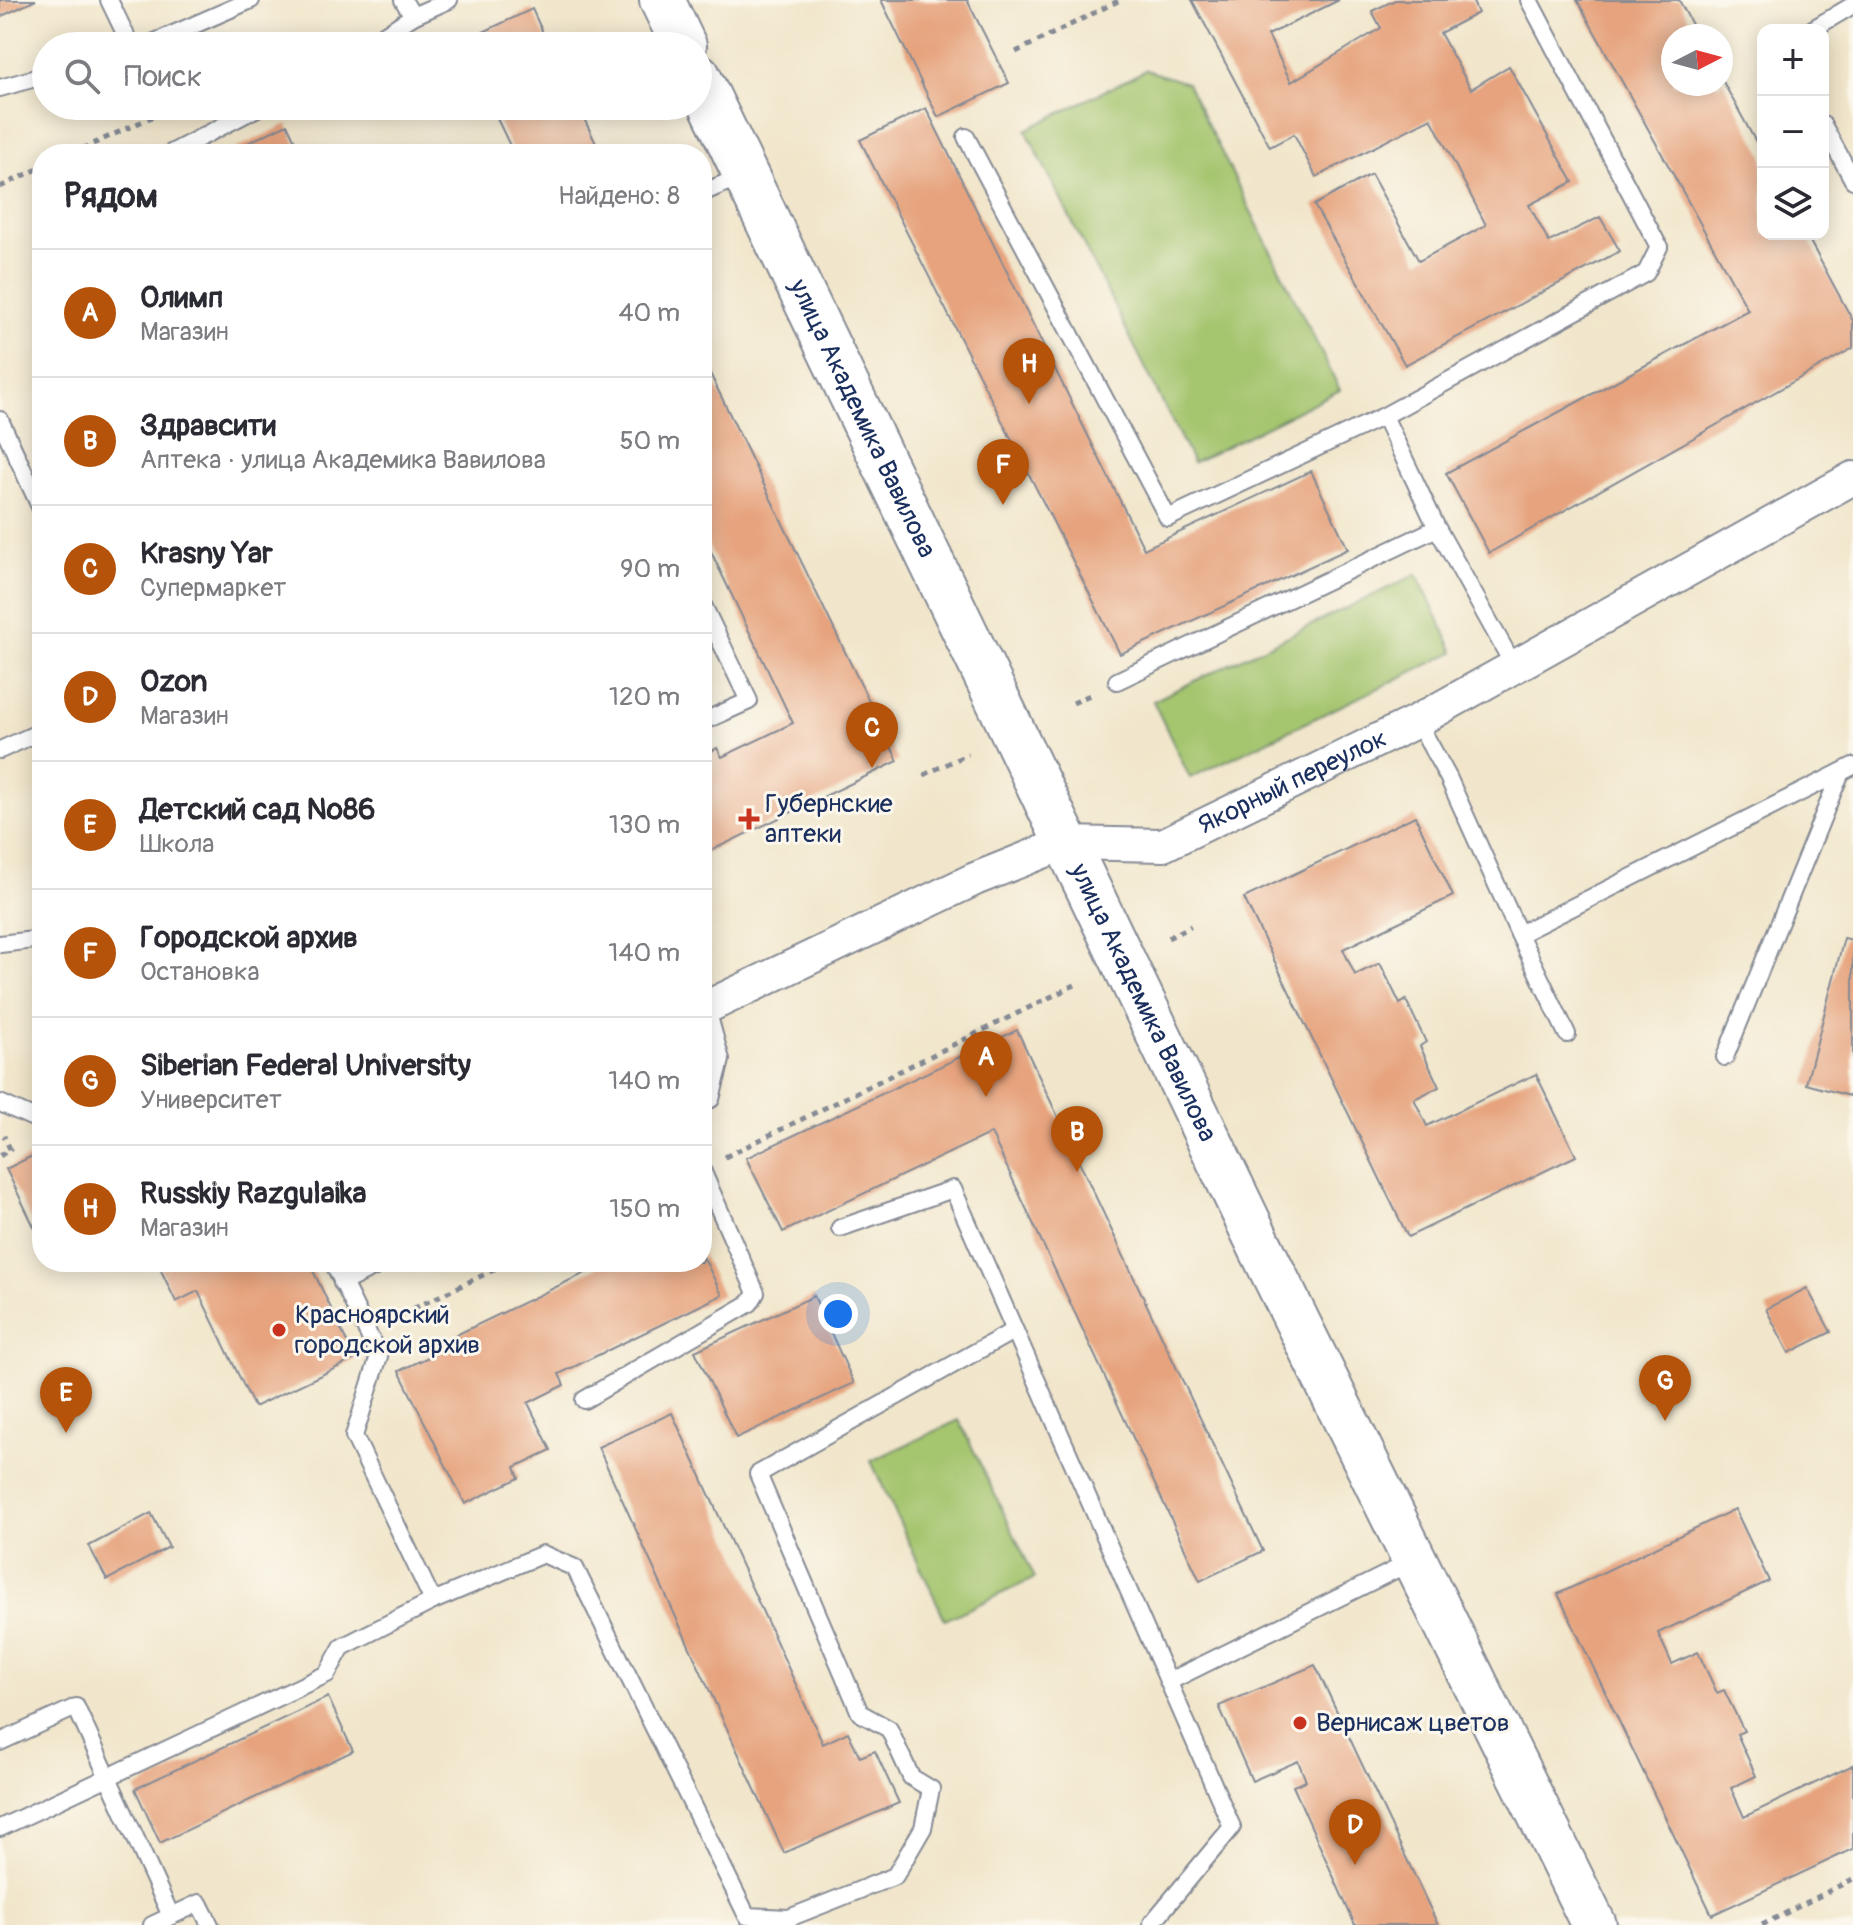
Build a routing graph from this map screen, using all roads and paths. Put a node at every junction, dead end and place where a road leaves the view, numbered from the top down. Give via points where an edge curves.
1 (109, 0) edge
2 (251, 0) edge
3 (403, 0) edge
4 (449, 0) edge
5 (662, 0) edge
6 (1120, 0) edge
7 (1529, 0) edge
8 (1853, 5) edge
9 (413, 16) junction
10 (1821, 24) edge
11 (124, 32) edge
12 (178, 32) edge
13 (388, 32) edge
14 (677, 32) edge
15 (1016, 52) dead end
16 (32, 79) edge
17 (0, 88) edge
18 (712, 105) edge
19 (145, 120) edge
20 (234, 120) edge
21 (1829, 136) edge
22 (966, 137) dead end
23 (93, 144) edge
24 (188, 144) edge
25 (32, 172) edge
26 (745, 175) junction
27 (1853, 180) edge
28 (0, 187) edge
29 (712, 189) edge
30 (1384, 416) junction
31 (0, 420) edge
32 (1853, 478) edge
33 (32, 489) edge
34 (1437, 528) junction
35 (712, 624) edge
36 (1514, 666) junction
37 (1117, 681) dead end
38 (712, 718) edge
39 (1417, 721) junction
40 (32, 736) edge
41 (0, 750) edge
42 (968, 754) dead end
43 (1847, 769) edge
44 (924, 775) dead end
45 (1065, 843) junction
46 (1191, 926) dead end
47 (1519, 934) junction
48 (1168, 938) dead end
49 (32, 940) edge
50 (0, 944) edge
51 (1079, 983) dead end
52 (712, 998) edge
53 (712, 1029) edge
54 (1567, 1034) dead end
55 (1725, 1057) dead end
56 (712, 1095) edge
57 (0, 1103) edge
58 (32, 1117) edge
59 (0, 1129) edge
60 (0, 1156) edge
61 (712, 1165) edge
62 (712, 1174) edge
63 (840, 1228) dead end
64 (337, 1272) edge
65 (365, 1272) edge
66 (489, 1272) edge
67 (342, 1283) junction
68 (1013, 1331) junction
69 (366, 1332) junction
70 (584, 1400) dead end
71 (1416, 1560) junction
72 (433, 1601) junction
73 (1170, 1681) junction
74 (0, 1742) edge
75 (109, 1779) junction
76 (0, 1828) edge
77 (1853, 1879) edge
78 (171, 1916) junction
79 (1152, 1923) dead end
80 (152, 1925) edge
81 (210, 1925) edge
82 (1594, 1925) edge
83 (1762, 1925) edge

1 - 11 lane
2 - 12 lane
3 - 9 lane
4 - 9 lane
5 - 14 street
6 - 15 path
7 - 30 lane via 1659,247 1646,273
8 - 10 lane
9 - 13 lane
16 - 17 lane
18 - 26 street, улица Академика Вавилова
19 - 23 path
20 - 24 lane
21 - 27 lane
22 - 30 lane via 1168,518
25 - 28 path
26 - 29 lane
26 - 45 street, улица Академика Вавилова
30 - 34 lane
31 - 33 lane
32 - 36 street, Якорный переулок
34 - 36 lane
34 - 37 lane
35 - 38 lane via 749,701
36 - 39 street, Якорный переулок
39 - 45 street, Якорный переулок via 1163,845
39 - 47 lane
40 - 41 lane
42 - 44 path
43 - 47 lane
43 - 55 lane
45 - 52 street, Якорный переулок
45 - 71 street, улица Академика Вавилова
46 - 48 path
47 - 54 lane
49 - 50 lane
51 - 61 path
53 - 56 lane via 721,1060
57 - 58 lane
59 - 60 path via 10,1149
62 - 70 lane via 756,1293 750,1303
63 - 68 lane via 953,1189
64 - 67 lane
65 - 67 lane
66 - 69 path
67 - 69 lane
68 - 72 lane via 758,1474 860,1713 889,1729 911,1777 931,1789 923,1828 895,1876 789,1918 747,1916 575,1568 543,1554
68 - 73 lane
69 - 72 lane via 379,1356 354,1436
71 - 73 lane
71 - 82 street, улица Академика Вавилова
72 - 75 lane via 342,1647 327,1674
73 - 79 lane via 1232,1827
74 - 75 lane via 76,1707
75 - 76 lane
75 - 78 lane
77 - 83 path
78 - 80 lane
78 - 81 lane via 199,1903

